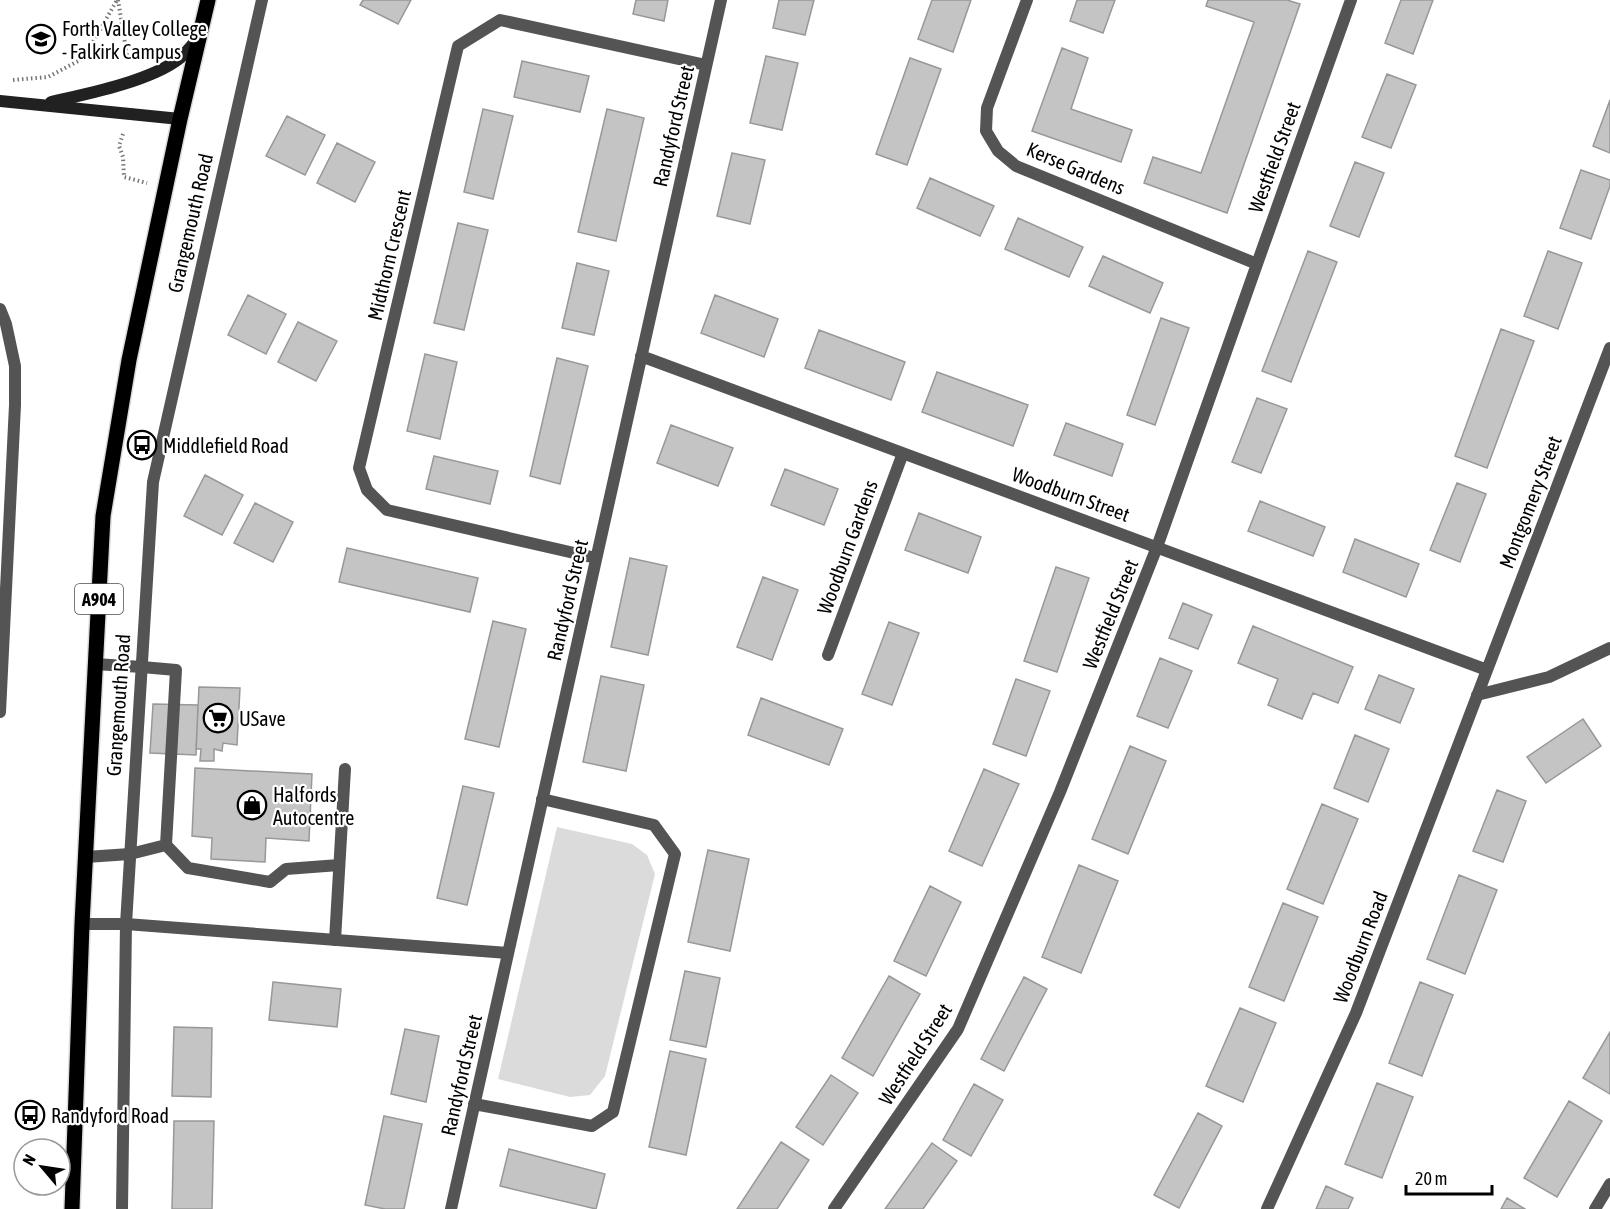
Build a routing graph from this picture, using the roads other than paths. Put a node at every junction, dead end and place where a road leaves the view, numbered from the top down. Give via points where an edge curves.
1 (208, 0) edge
2 (262, 0) edge
3 (721, 0) edge
4 (1027, 0) edge
5 (1351, 0) edge
6 (199, 37) junction
7 (706, 65) junction
8 (0, 101) edge
9 (38, 105) junction
10 (180, 119) junction
11 (1257, 264) junction
12 (0, 309) edge
13 (1610, 348) edge
14 (641, 356) junction
15 (903, 453) junction
16 (1157, 547) junction
17 (596, 558) junction
18 (1610, 648) edge
19 (828, 655) dead end
20 (95, 664) junction
21 (142, 667) junction
22 (1487, 670) junction
23 (1477, 695) junction
24 (0, 712) edge
25 (345, 769) dead end
26 (542, 799) junction
27 (166, 845) junction
28 (130, 854) junction
29 (86, 857) junction
30 (339, 865) junction
31 (82, 924) junction
32 (126, 924) junction
33 (335, 940) junction
34 (508, 953) junction
35 (474, 1104) junction
36 (1610, 1184) edge
37 (72, 1209) edge
38 (122, 1209) edge
39 (451, 1209) edge
40 (834, 1209) edge
41 (1267, 1209) edge
42 (1595, 1209) edge

1 - 6 main road, Grangemouth Road / A904
2 - 21 street, Grangemouth Road via 153,482
3 - 7 street, Randyford Street
4 - 11 street, Kerse Gardens via 987,108 986,131 998,151 1016,166
5 - 11 street, Westfield Street
6 - 9 street via 180,58 160,70 95,92
6 - 10 main road, Grangemouth Road / A904
7 - 14 street, Randyford Street
7 - 17 street, Midthorn Crescent via 500,20 458,46 359,468 367,490 387,510
8 - 9 street
9 - 10 street
10 - 20 main road, Grangemouth Road / A904 via 129,360 103,516
11 - 16 street, Westfield Street
12 - 24 street via 15,366
13 - 22 street, Montgomery Street
14 - 15 street, Woodburn Street
14 - 17 street, Randyford Street
15 - 16 street, Woodburn Street
15 - 19 street, Woodburn Gardens
16 - 22 street, Woodburn Street
16 - 40 street, Westfield Street via 1060,792 958,1029
17 - 26 street, Randyford Street
18 - 23 street via 1549,676
20 - 21 street
20 - 29 main road, Grangemouth Road / A904
21 - 27 street via 176,670
21 - 28 street, Grangemouth Road
22 - 23 street, Woodburn Road
23 - 41 street, Woodburn Road via 1356,1013
25 - 30 street
26 - 34 street, Randyford Street
26 - 35 street via 654,825 675,854 613,1112 592,1126
27 - 28 street
27 - 30 street via 188,868 270,882 286,869
28 - 29 street
28 - 32 street, Grangemouth Road
29 - 31 main road, Grangemouth Road / A904
30 - 33 street
31 - 32 street
31 - 37 main road, Grangemouth Road / A904
32 - 33 street
32 - 38 street, Grangemouth Road
33 - 34 street
34 - 35 street, Randyford Street
35 - 39 street, Randyford Street
36 - 42 street

